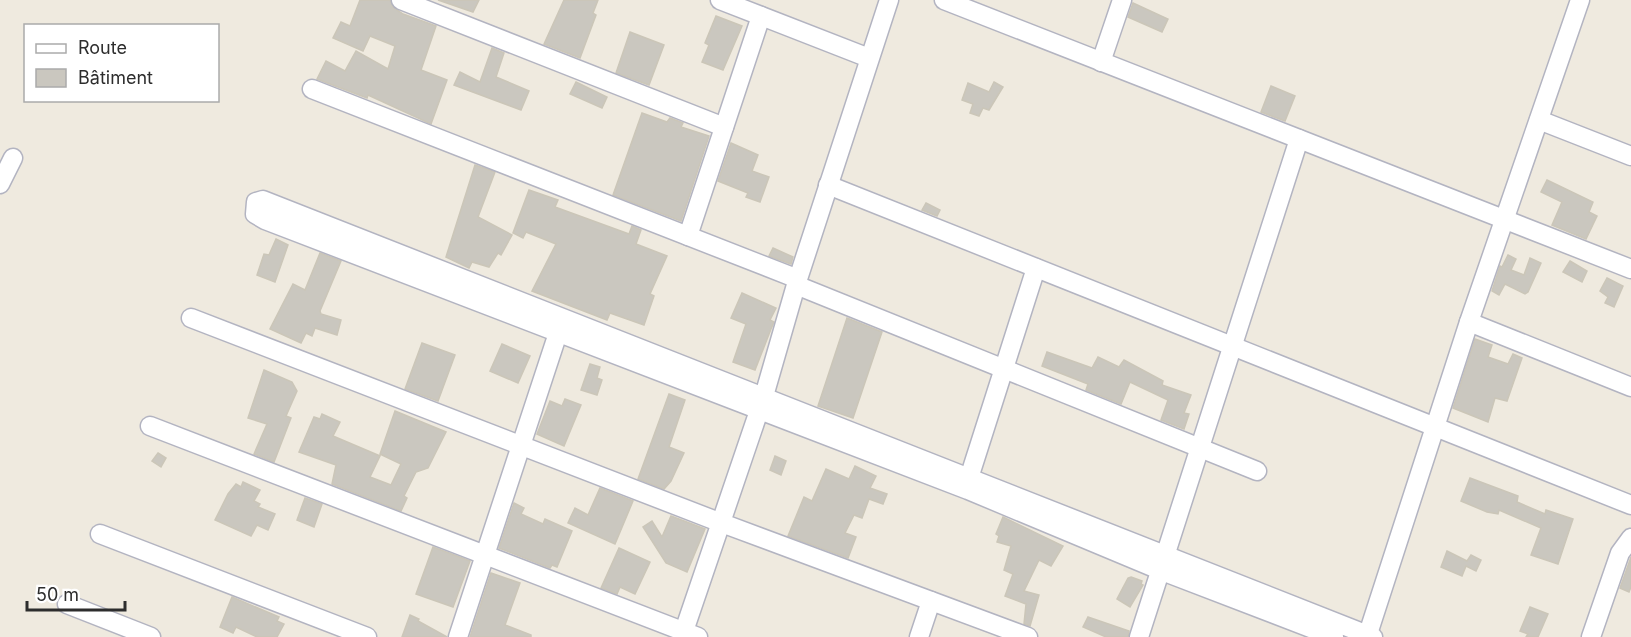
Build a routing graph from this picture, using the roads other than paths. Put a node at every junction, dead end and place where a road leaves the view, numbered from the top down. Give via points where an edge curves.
1 (401, 0) edge
2 (720, 0) edge
3 (889, 0) edge
4 (944, 0) edge
5 (1122, 0) edge
6 (1580, 0) edge
7 (761, 16) junction
8 (870, 58) junction
9 (1101, 62) junction
10 (312, 90) dead end
11 (1539, 120) junction
12 (724, 127) junction
13 (1299, 139) junction
14 (1631, 156) edge
15 (14, 158) dead end
16 (0, 184) edge
17 (828, 184) junction
18 (1504, 220) junction
19 (688, 236) junction
20 (1036, 268) junction
21 (1631, 269) edge
22 (797, 282) junction
23 (456, 284) junction
24 (191, 318) dead end
25 (1469, 322) junction
26 (558, 333) junction
27 (1232, 346) junction
28 (1004, 369) junction
29 (1631, 387) edge
30 (760, 404) junction
31 (150, 426) dead end
32 (1434, 427) junction
33 (523, 445) junction
34 (1199, 448) junction
35 (1257, 471) dead end
36 (969, 478) junction
37 (1631, 505) edge
38 (719, 522) junction
39 (100, 534) dead end
40 (1631, 538) edge
41 (486, 555) junction
42 (1626, 556) edge
43 (1164, 564) junction
44 (931, 601) junction
45 (67, 604) dead end
46 (688, 635) edge
47 (1369, 636) edge
48 (151, 637) edge
49 (367, 637) edge
50 (458, 637) edge
51 (919, 637) edge
52 (1028, 637) edge
53 (1139, 637) edge
54 (1334, 637) edge
55 (1591, 637) edge

1 - 12 street
2 - 7 street
3 - 8 street
4 - 9 street
5 - 9 street
6 - 11 street
7 - 8 street
7 - 12 street
8 - 17 street
9 - 13 street
10 - 19 street
11 - 14 street
11 - 18 street
12 - 19 street
13 - 18 street
13 - 27 street
15 - 16 street
17 - 20 street
17 - 22 street
18 - 21 street
18 - 25 street
19 - 22 street
20 - 27 street
20 - 28 street
22 - 28 street
22 - 30 street
23 - 23 street via 263,200 256,202 255,214 265,220
23 - 26 street
23 - 30 street
24 - 33 street
25 - 29 street
25 - 32 street
26 - 30 street
26 - 33 street
27 - 32 street
27 - 34 street
28 - 34 street
28 - 36 street
30 - 36 street
30 - 38 street
30 - 43 street via 968,490
31 - 41 street
32 - 37 street
32 - 47 street
33 - 38 street
33 - 41 street
34 - 35 street
34 - 43 street
36 - 43 street
38 - 44 street
38 - 46 street
39 - 49 street
40 - 42 street
41 - 46 street
41 - 50 street
42 - 55 street
43 - 47 street
43 - 53 street
43 - 54 street
44 - 51 street
44 - 52 street
45 - 48 street

